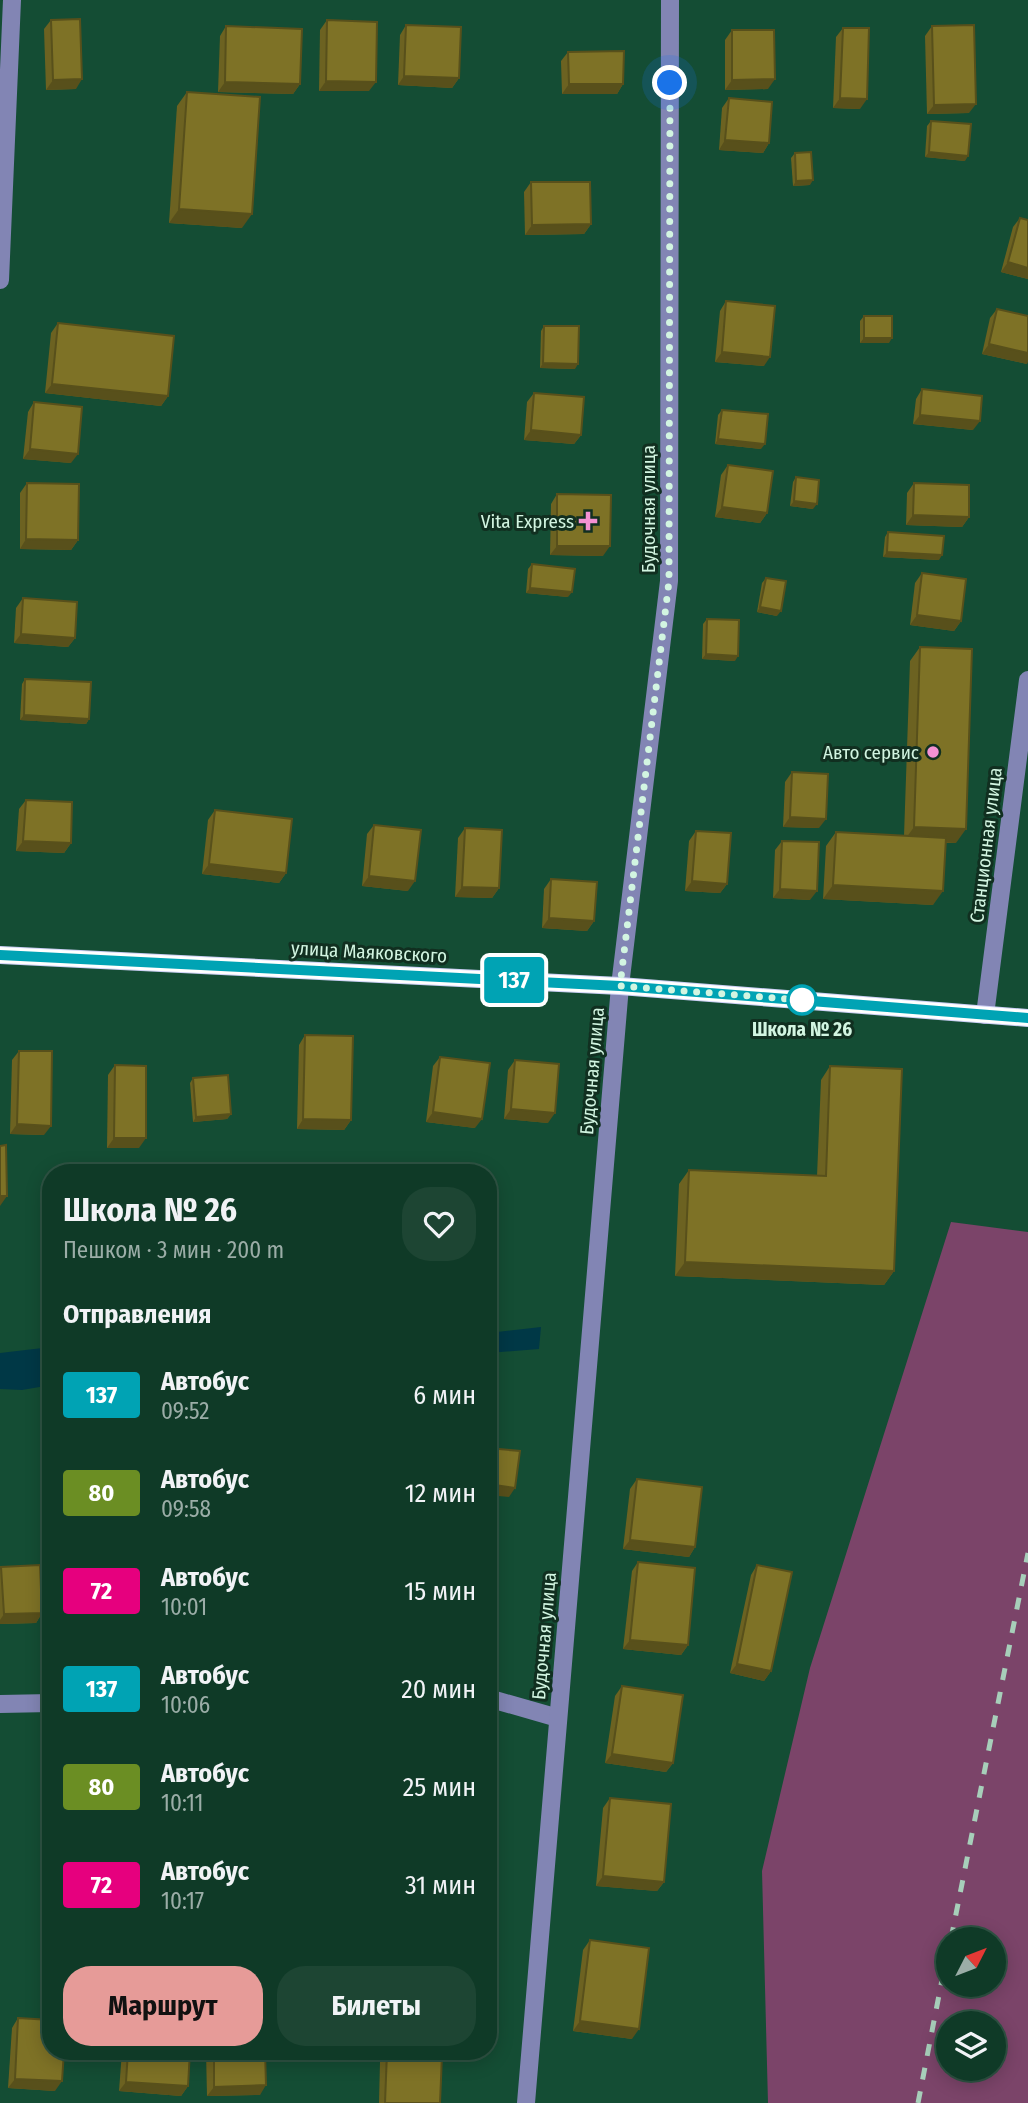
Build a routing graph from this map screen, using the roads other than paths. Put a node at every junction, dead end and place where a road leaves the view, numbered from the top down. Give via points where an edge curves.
1 (12, 0) edge
2 (670, 0) edge
3 (0, 281) edge
4 (1028, 680) edge
5 (0, 955) edge
6 (620, 986) junction
7 (985, 1015) junction
8 (1028, 1018) edge
9 (497, 1701) edge
10 (42, 1703) edge
11 (0, 1704) edge
12 (558, 1718) junction
13 (526, 2103) edge

1 - 3 street
2 - 6 street, Будочная улица via 669,581
4 - 7 street, Станционная улица
5 - 6 main road, улица Маяковского
6 - 7 main road, улица Маяковского
6 - 12 street, Будочная улица
7 - 8 main road, улица Маяковского
9 - 12 street
10 - 11 street
12 - 13 street, Будочная улица

